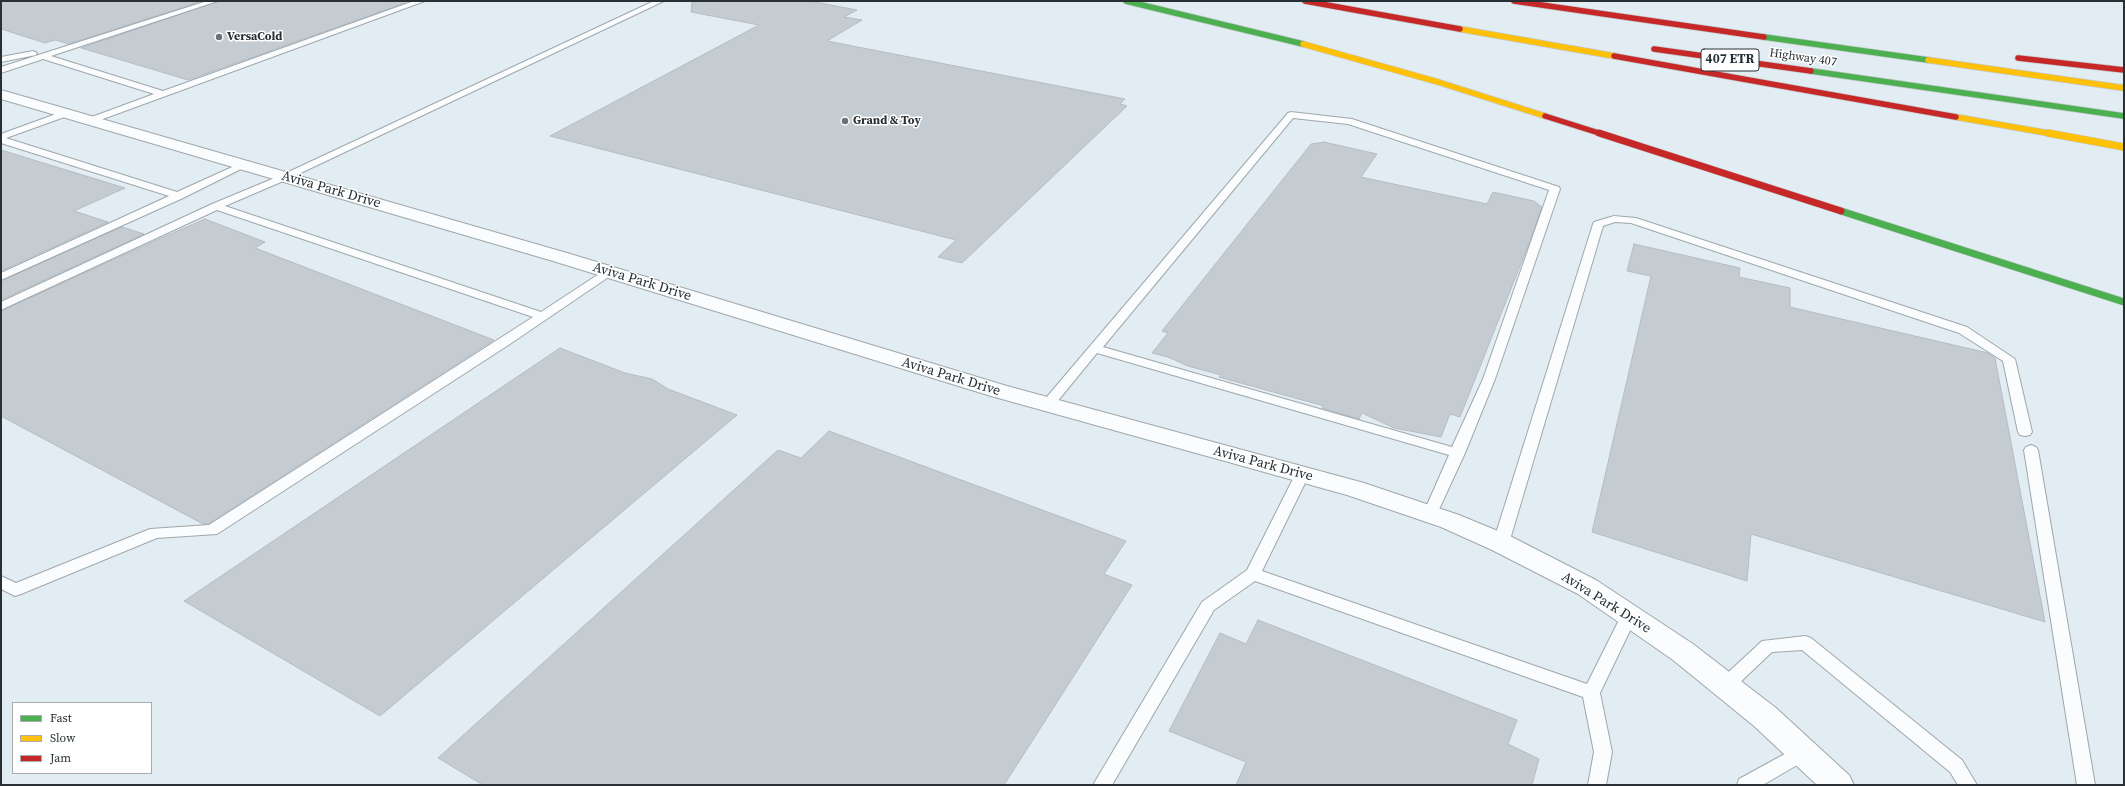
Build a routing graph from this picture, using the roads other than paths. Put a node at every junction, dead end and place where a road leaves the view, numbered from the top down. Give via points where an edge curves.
1 (200, 1) edge
2 (214, 1) edge
3 (421, 1) edge
4 (660, 1) edge
5 (1126, 1) edge
6 (1305, 1) edge
7 (1337, 1) edge
8 (1514, 1) edge
9 (1552, 1) edge
10 (1474, 22) dead end
11 (1748, 25) dead end
12 (1647, 47) dead end
13 (7, 51) dead end
14 (18, 54) junction
15 (42, 56) junction
16 (2008, 56) dead end
17 (1, 60) edge
18 (1, 70) edge
19 (2124, 70) edge
20 (2124, 88) edge
21 (1, 94) edge
22 (162, 94) junction
23 (66, 113) junction
24 (2124, 116) edge
25 (92, 120) junction
26 (1, 139) edge
27 (2124, 147) edge
28 (244, 165) junction
29 (285, 177) junction
30 (179, 196) junction
31 (216, 206) junction
32 (609, 272) junction
33 (1, 277) edge
34 (2124, 302) edge
35 (1, 306) edge
36 (542, 316) junction
37 (1094, 348) junction
38 (1047, 405) junction
39 (2025, 432) dead end
40 (2031, 450) dead end
41 (1458, 453) junction
42 (1302, 475) junction
43 (1430, 514) junction
44 (1501, 543) junction
45 (1253, 574) junction
46 (1, 582) edge
47 (1629, 616) junction
48 (1726, 685) junction
49 (1591, 693) junction
50 (1803, 752) junction
51 (1102, 785) edge
52 (1597, 785) edge
53 (1746, 785) edge
54 (1838, 785) edge
55 (1968, 785) edge
56 (2086, 785) edge

1 - 14 lane via 34,53
2 - 15 lane
3 - 22 lane
4 - 29 lane
5 - 34 highway via 1271,35 1431,80
6 - 27 highway
7 - 10 highway
8 - 20 highway, Highway 407 / 407 ETR
9 - 11 highway
12 - 24 highway, Highway 407 / 407 ETR
13 - 14 lane
14 - 17 lane
15 - 18 lane
15 - 22 lane
16 - 19 highway
21 - 23 street, Aviva Park Drive
22 - 25 lane
23 - 25 street, Aviva Park Drive
23 - 26 lane
25 - 28 street, Aviva Park Drive
26 - 30 lane
28 - 29 street, Aviva Park Drive
28 - 30 lane
29 - 31 lane
29 - 32 street, Aviva Park Drive
30 - 33 lane
31 - 35 lane
31 - 36 lane
32 - 36 lane
32 - 38 street, Aviva Park Drive
36 - 46 lane via 212,530 155,533 15,590
37 - 38 lane
37 - 41 lane
37 - 41 lane via 1291,115 1349,121 1555,189 1489,379
38 - 42 street, Aviva Park Drive
39 - 44 lane via 2009,359 1963,330 1632,220 1614,219 1598,224
40 - 56 lane
41 - 43 lane
42 - 43 street, Aviva Park Drive via 1355,489
42 - 45 lane
43 - 44 street, Aviva Park Drive
44 - 47 street, Aviva Park Drive via 1587,587
45 - 49 lane
45 - 51 lane via 1208,606
47 - 48 street, Aviva Park Drive
47 - 49 lane
48 - 50 street, Aviva Park Drive via 1766,717
48 - 55 lane via 1768,646 1805,643 1956,766
49 - 52 lane via 1603,752
50 - 53 lane
50 - 54 street, Aviva Park Drive

